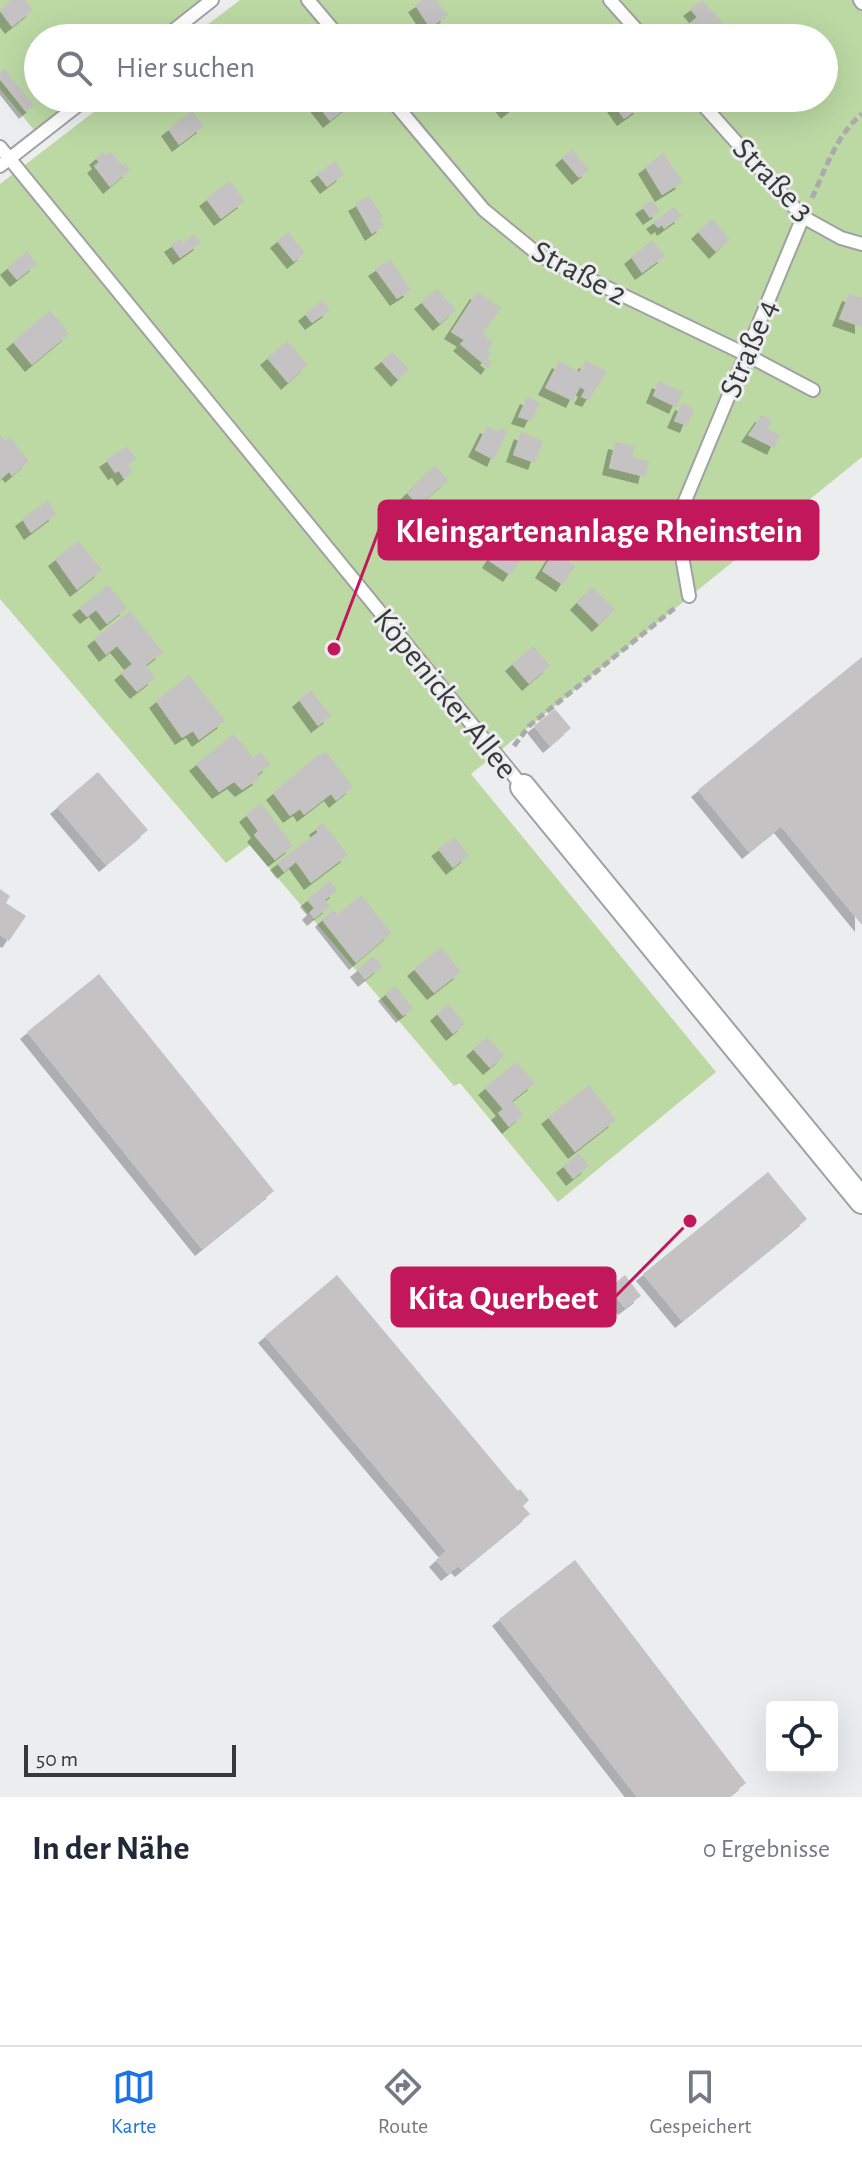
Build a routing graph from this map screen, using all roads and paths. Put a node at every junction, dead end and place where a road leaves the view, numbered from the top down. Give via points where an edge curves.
1 (212, 0) edge
2 (308, 0) edge
3 (610, 0) edge
4 (182, 24) edge
5 (328, 24) edge
6 (631, 24) edge
7 (69, 112) edge
8 (402, 112) edge
9 (709, 112) edge
10 (862, 114) edge
11 (0, 147) edge
12 (5, 163) edge
13 (803, 217) junction
14 (862, 244) edge
15 (745, 354) junction
16 (813, 390) dead end
17 (689, 596) joint
18 (502, 763) junction
19 (523, 787) joint
20 (862, 1201) edge

1 - 4 lane
2 - 5 lane
3 - 6 lane
7 - 12 lane
8 - 15 lane, Straße 2 via 484,210 539,255
9 - 13 lane, Straße 3
10 - 13 path via 830,157
11 - 12 lane, Köpenicker Allee
12 - 18 lane, Köpenicker Allee
13 - 14 lane, Straße 3
13 - 15 lane, Straße 4
15 - 16 lane, Straße 2
15 - 17 lane, Straße 4 via 677,528
17 - 18 path via 529,726
18 - 19 lane, Köpenicker Allee
19 - 20 street, Köpenicker Allee

